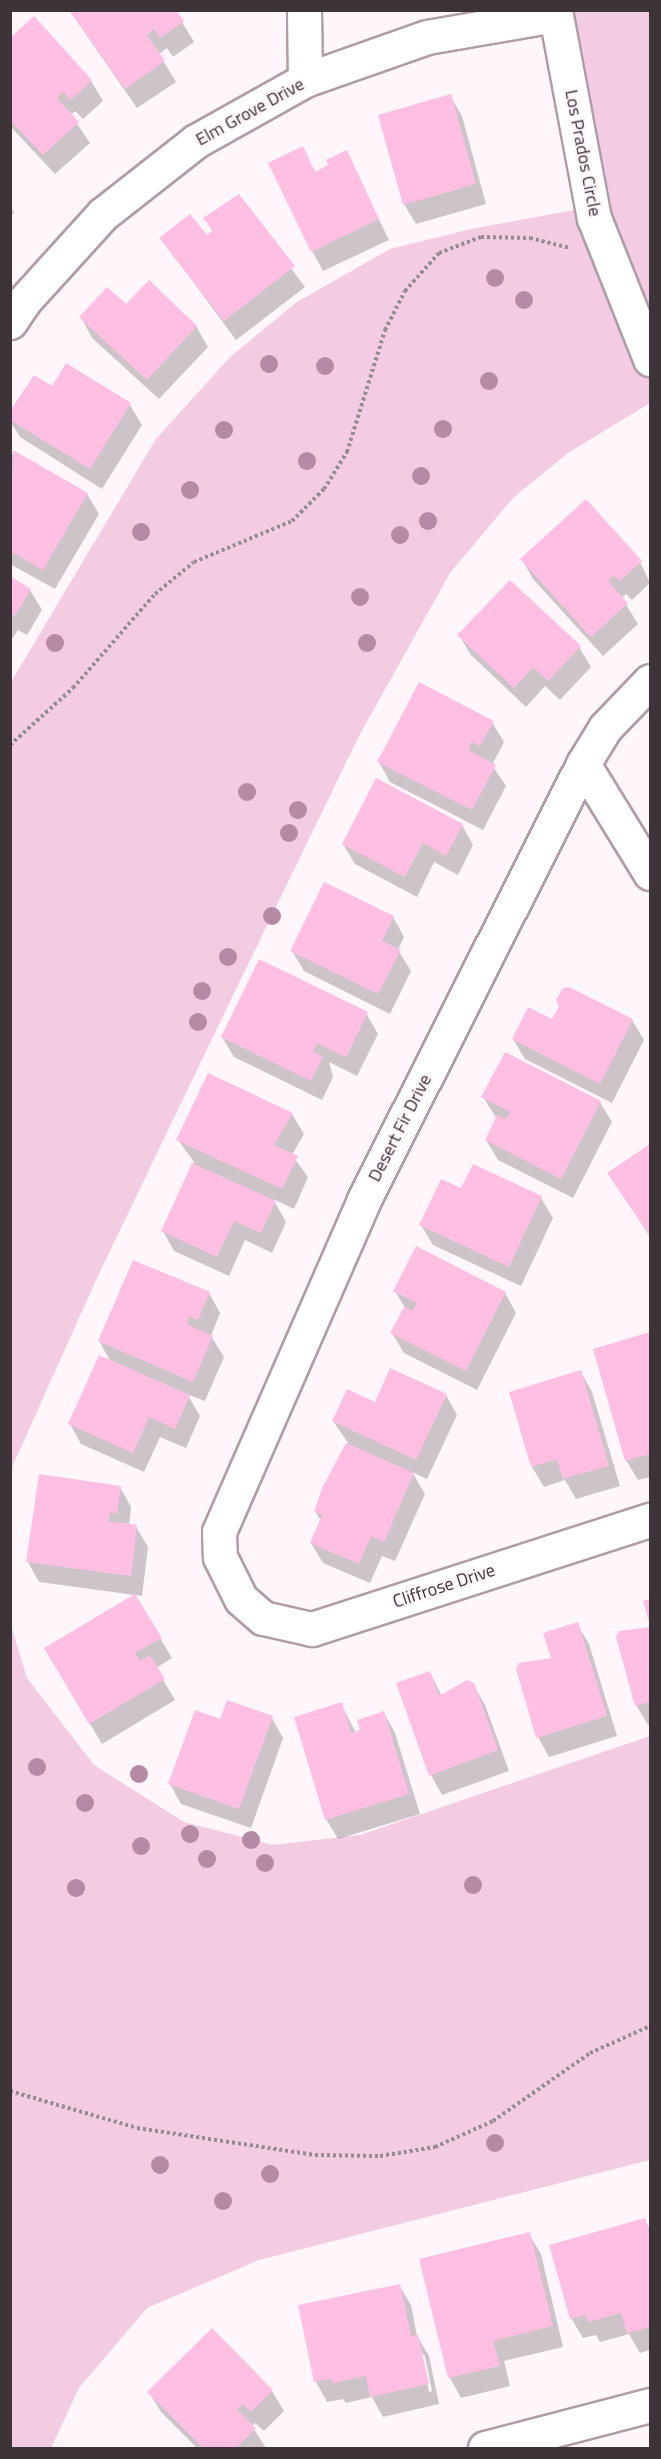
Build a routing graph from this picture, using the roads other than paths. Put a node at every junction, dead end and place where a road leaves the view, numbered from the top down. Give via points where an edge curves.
1 (304, 10) edge
2 (555, 13) edge
3 (305, 80) junction
4 (10, 322) edge
5 (651, 359) edge
6 (651, 681) edge
7 (583, 764) junction
8 (651, 873) edge
9 (651, 1520) edge
10 (241, 1599) joint
11 (651, 2406) edge
12 (485, 2448) edge

1 - 3 street
2 - 3 street, Elm Grove Drive via 427,37
2 - 5 street, Los Prados Circle via 594,218
3 - 4 street, Elm Grove Drive via 196,141 104,214 24,301
6 - 7 street, Desert Fir Drive via 605,728
7 - 8 street
7 - 10 street, Desert Fir Drive via 364,1200 219,1532 220,1557
9 - 10 street, Cliffrose Drive via 312,1629 263,1618
11 - 12 street

